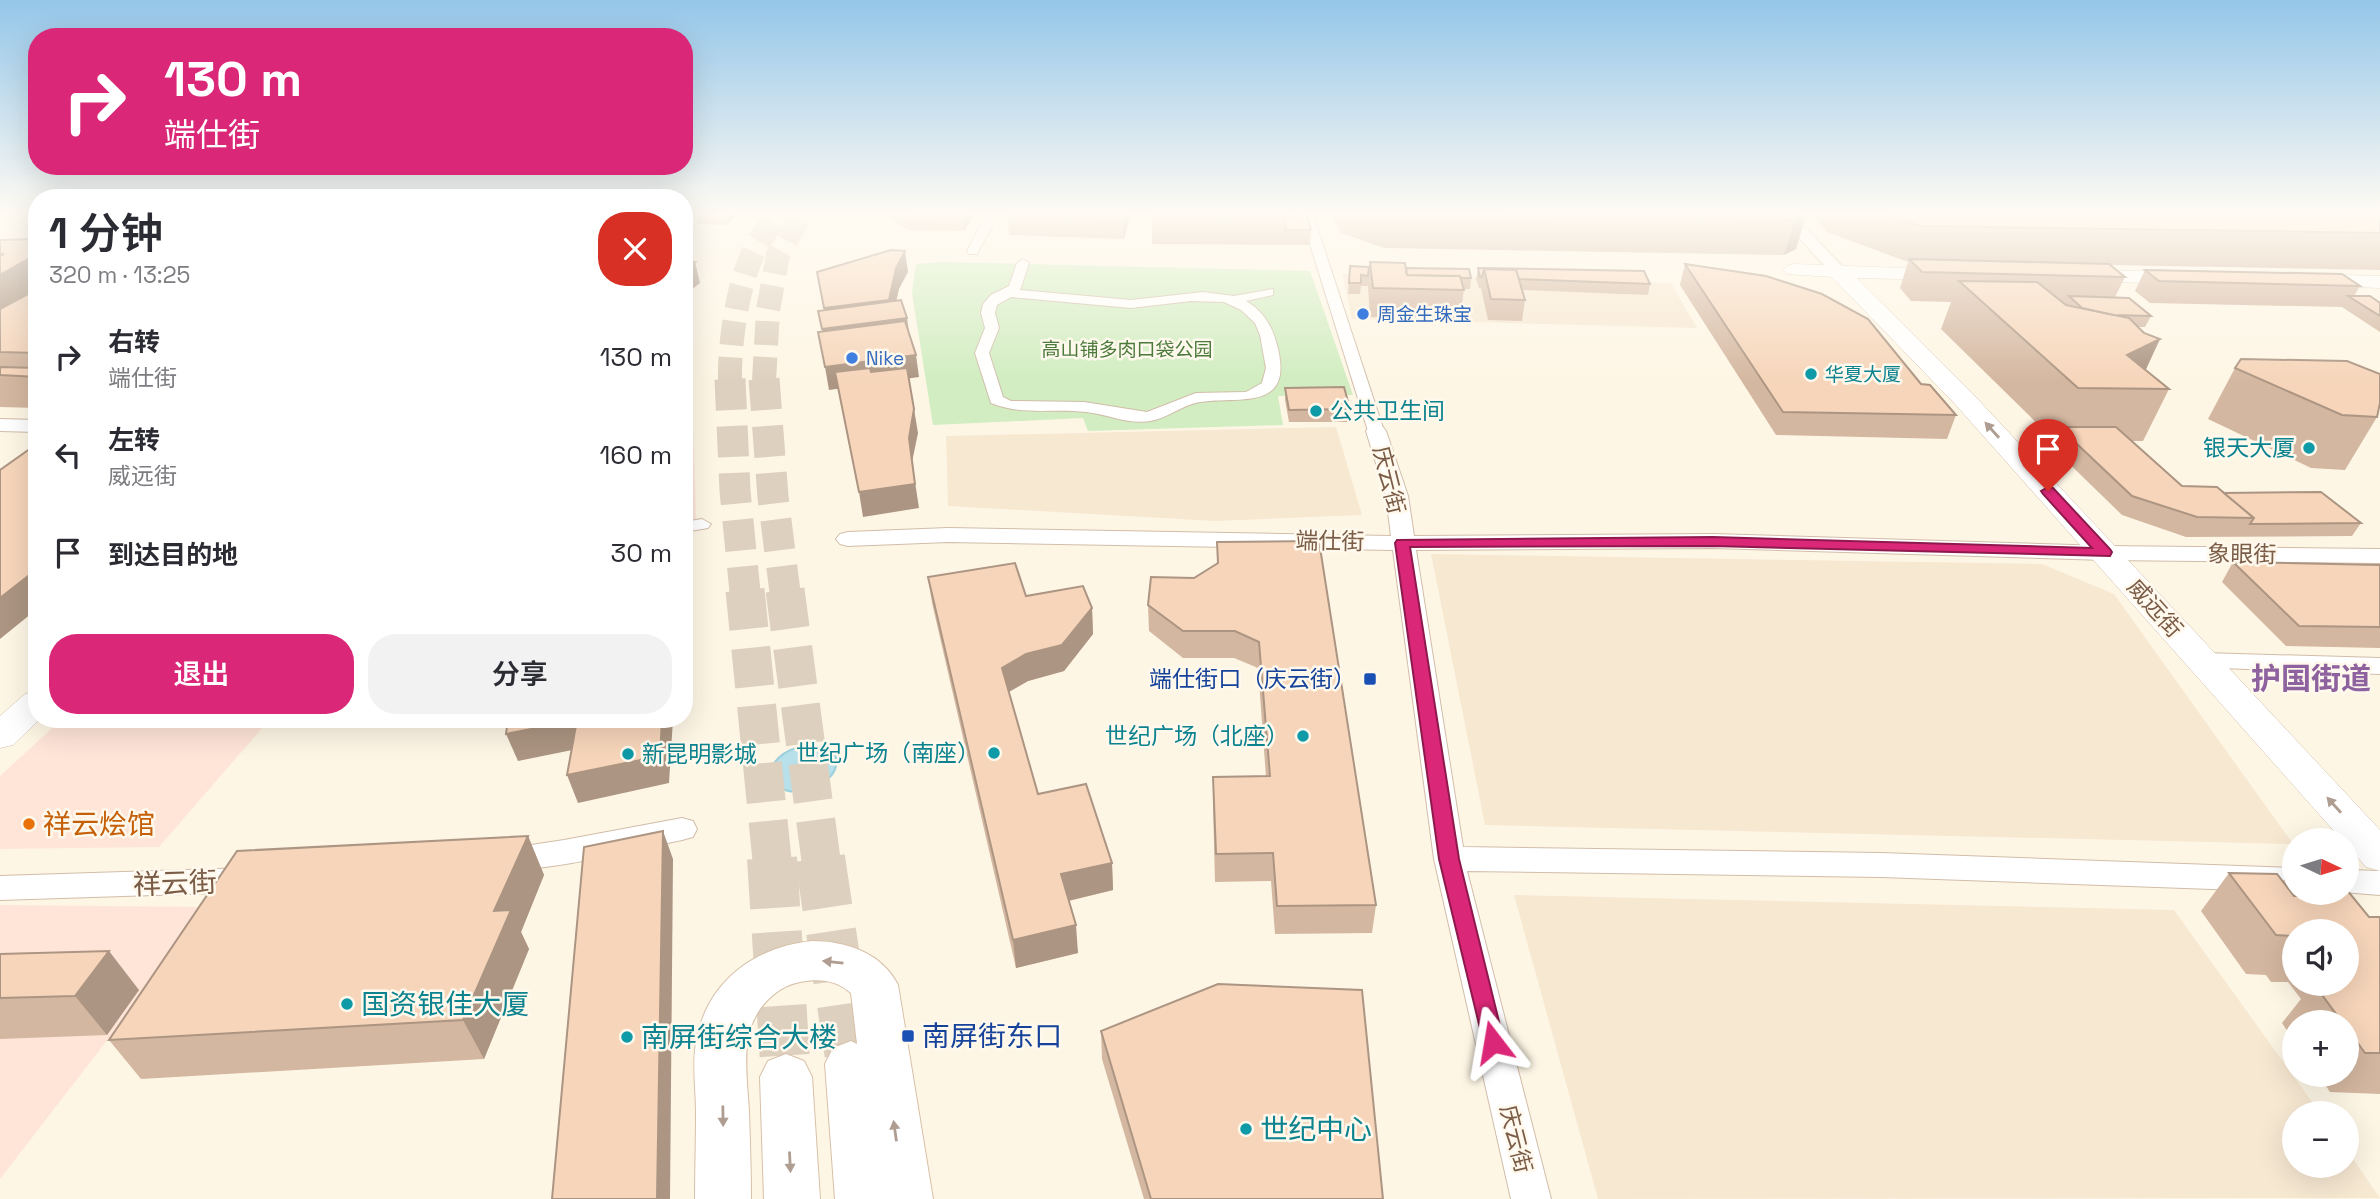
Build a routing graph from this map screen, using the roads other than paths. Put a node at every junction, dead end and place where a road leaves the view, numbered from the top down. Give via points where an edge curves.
1 (1020, 271) edge
2 (1326, 271) edge
3 (1815, 271) edge
4 (1839, 272) junction
5 (1965, 274) edge
6 (2063, 276) edge
7 (2202, 278) edge
8 (2286, 280) edge
9 (2380, 282) edge
10 (1268, 292) dead end
11 (1010, 293) junction
12 (1234, 300) junction
13 (0, 425) edge
14 (28, 426) edge
15 (1376, 431) joint
16 (848, 539) dead end
17 (1402, 543) junction
18 (2105, 552) junction
19 (2380, 556) edge
20 (2203, 660) junction
21 (2380, 666) edge
22 (28, 710) edge
23 (0, 736) edge
24 (682, 829) dead end
25 (2380, 856) edge
26 (1449, 859) junction
27 (468, 863) edge
28 (282, 878) edge
29 (2282, 880) edge
30 (2359, 882) edge
31 (2380, 883) edge
32 (0, 888) edge
33 (850, 1064) tunnel mouth
34 (786, 1077) tunnel mouth
35 (723, 1199) edge
36 (792, 1199) edge
37 (863, 1199) edge
38 (905, 1199) edge
39 (1531, 1199) edge

1 - 11 street
2 - 15 street, 庆云街
3 - 4 street
4 - 5 street
18 -> 4 street, 威远街
6 - 7 street
8 - 9 street
10 - 12 street
11 - 12 street via 1120,304 1203,296
11 - 12 street via 990,304 994,330 982,352 996,400 1020,408 1081,407 1149,417 1194,398 1243,397 1269,384 1273,360 1264,324
13 - 14 street
15 - 17 street, 庆云街 via 1397,496
16 - 17 street, 端仕街 via 948,535
17 - 18 street, 端仕街 via 1713,541
17 - 26 street, 庆云街
18 - 19 street, 象眼街
18 - 20 street, 威远街
20 - 21 street
25 -> 20 street, 威远街
22 - 23 street
24 - 27 street via 564,852
26 - 29 street via 1867,865
26 - 39 street, 庆云街
28 - 32 street, 祥云街
30 - 31 street
33 - 37 main road
34 -> 36 main road
38 -> 35 main road via 874,985 861,971 827,961 776,969 746,987 732,1010 722,1040

